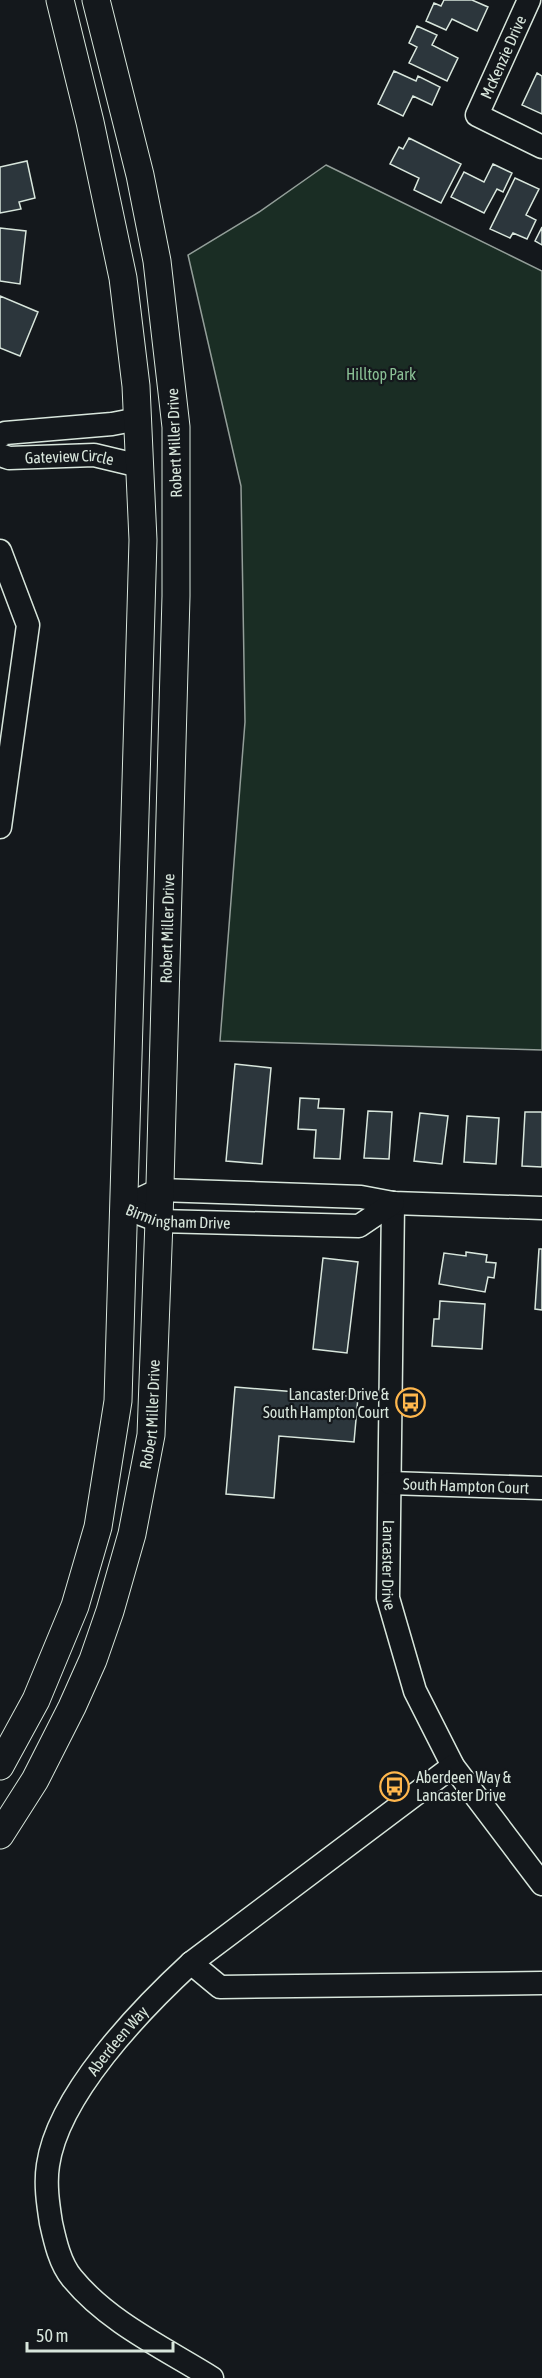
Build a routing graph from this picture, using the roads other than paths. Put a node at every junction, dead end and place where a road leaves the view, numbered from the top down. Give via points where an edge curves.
1 (60, 0) edge
2 (96, 0) edge
3 (529, 0) edge
4 (542, 147) edge
5 (138, 419) junction
6 (0, 436) edge
7 (0, 455) edge
8 (140, 466) junction
9 (0, 550) edge
10 (0, 827) edge
11 (159, 1190) junction
12 (393, 1203) junction
13 (123, 1207) junction
14 (542, 1208) edge
15 (159, 1221) junction
16 (390, 1483) junction
17 (542, 1488) edge
18 (0, 1766) edge
19 (453, 1766) junction
20 (0, 1835) edge
21 (542, 1884) edge
22 (191, 1964) junction
23 (542, 1983) edge
24 (212, 2378) edge

1 - 5 main road, Robert Miller Drive via 123,278
2 - 11 main road, Robert Miller Drive via 140,175 157,261 176,427 177,596
3 - 4 street, McKenzie Drive via 477,115
5 - 6 street, Gateview Circle
5 - 8 main road, Robert Miller Drive
7 - 8 street, Gateview Circle via 94,455
8 - 13 main road, Robert Miller Drive via 143,540
9 - 10 street via 28,625
11 - 12 street, Birmingham Drive via 361,1197
11 - 13 street, Birmingham Drive
11 - 15 main road, Robert Miller Drive
12 - 14 street, Birmingham Drive
12 - 15 street, Birmingham Drive via 358,1226
12 - 16 street, Lancaster Drive
13 - 15 street, Birmingham Drive
13 - 18 main road, Robert Miller Drive via 118,1401 98,1527 75,1606 36,1701
15 - 20 main road, Robert Miller Drive via 151,1435 132,1534 93,1660 35,1780
16 - 17 street, South Hampton Court
16 - 19 street, Lancaster Drive via 388,1598 415,1691
19 - 21 street, Lancaster Drive
19 - 22 street, Aberdeen Way
22 - 23 street via 220,1987
22 - 24 street, Aberdeen Way via 130,2025 73,2101 54,2140 46,2186 54,2241 70,2276 118,2320

